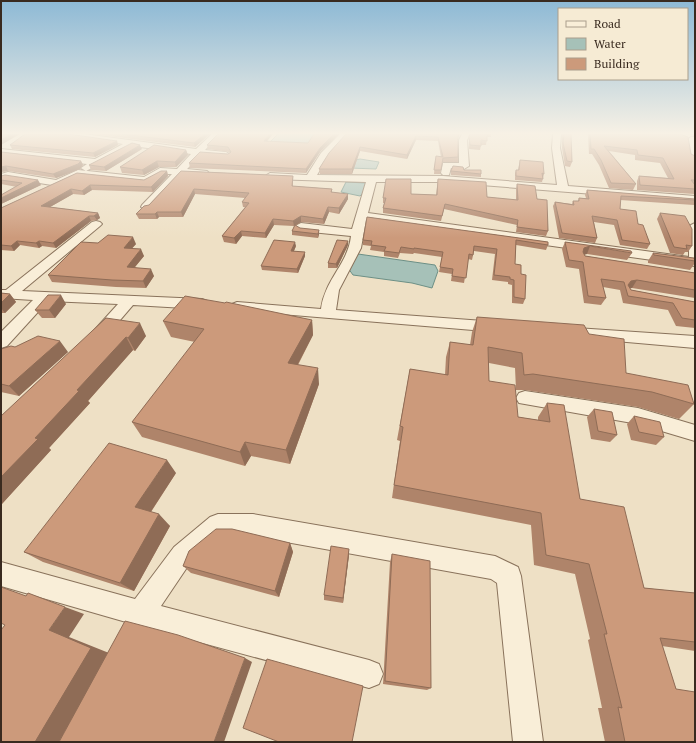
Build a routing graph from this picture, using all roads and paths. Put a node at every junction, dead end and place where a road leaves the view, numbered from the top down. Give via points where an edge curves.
1 (85, 169) edge
2 (121, 169) edge
3 (183, 169) edge
4 (316, 169) edge
5 (446, 169) edge
6 (560, 169) edge
7 (180, 172) junction
8 (78, 173) junction
9 (217, 174) edge
10 (446, 174) dead end
11 (108, 176) junction
12 (260, 176) edge
13 (1, 177) edge
14 (310, 178) junction
15 (372, 179) junction
16 (57, 183) junction
17 (563, 188) junction
18 (38, 192) edge
19 (695, 199) edge
20 (146, 207) edge
21 (363, 216) junction
22 (96, 224) dead end
23 (301, 227) edge
24 (695, 227) edge
25 (357, 233) junction
26 (587, 259) edge
27 (695, 262) edge
28 (618, 264) edge
29 (5, 295) edge
30 (45, 296) junction
31 (130, 300) junction
32 (328, 314) junction
33 (513, 328) edge
34 (561, 332) edge
35 (1, 342) edge
36 (695, 342) edge
37 (84, 348) edge
38 (525, 398) dead end
39 (695, 433) edge
40 (1, 574) edge
41 (140, 613) junction
42 (369, 674) dead end
43 (528, 742) edge

1 - 8 street
2 - 11 street
3 - 7 street
4 - 14 street
5 - 10 street
6 - 17 street
7 - 9 street
7 - 11 street via 160,171 146,180
7 - 20 street
8 - 11 street
8 - 16 street
12 - 14 street
13 - 16 street via 8,175
14 - 15 street
15 - 17 street via 443,179
15 - 21 street
16 - 18 street
17 - 19 street
21 - 25 street
21 - 27 street
22 - 29 street
23 - 25 street
24 - 27 street
25 - 32 street via 352,252 331,292
26 - 28 street
29 - 30 street
30 - 31 street
30 - 35 street
31 - 32 street
31 - 37 street
32 - 33 street
34 - 36 street
38 - 39 street via 638,416
40 - 41 street
41 - 42 street
41 - 43 street via 182,555 218,524 253,524 496,568 509,576

